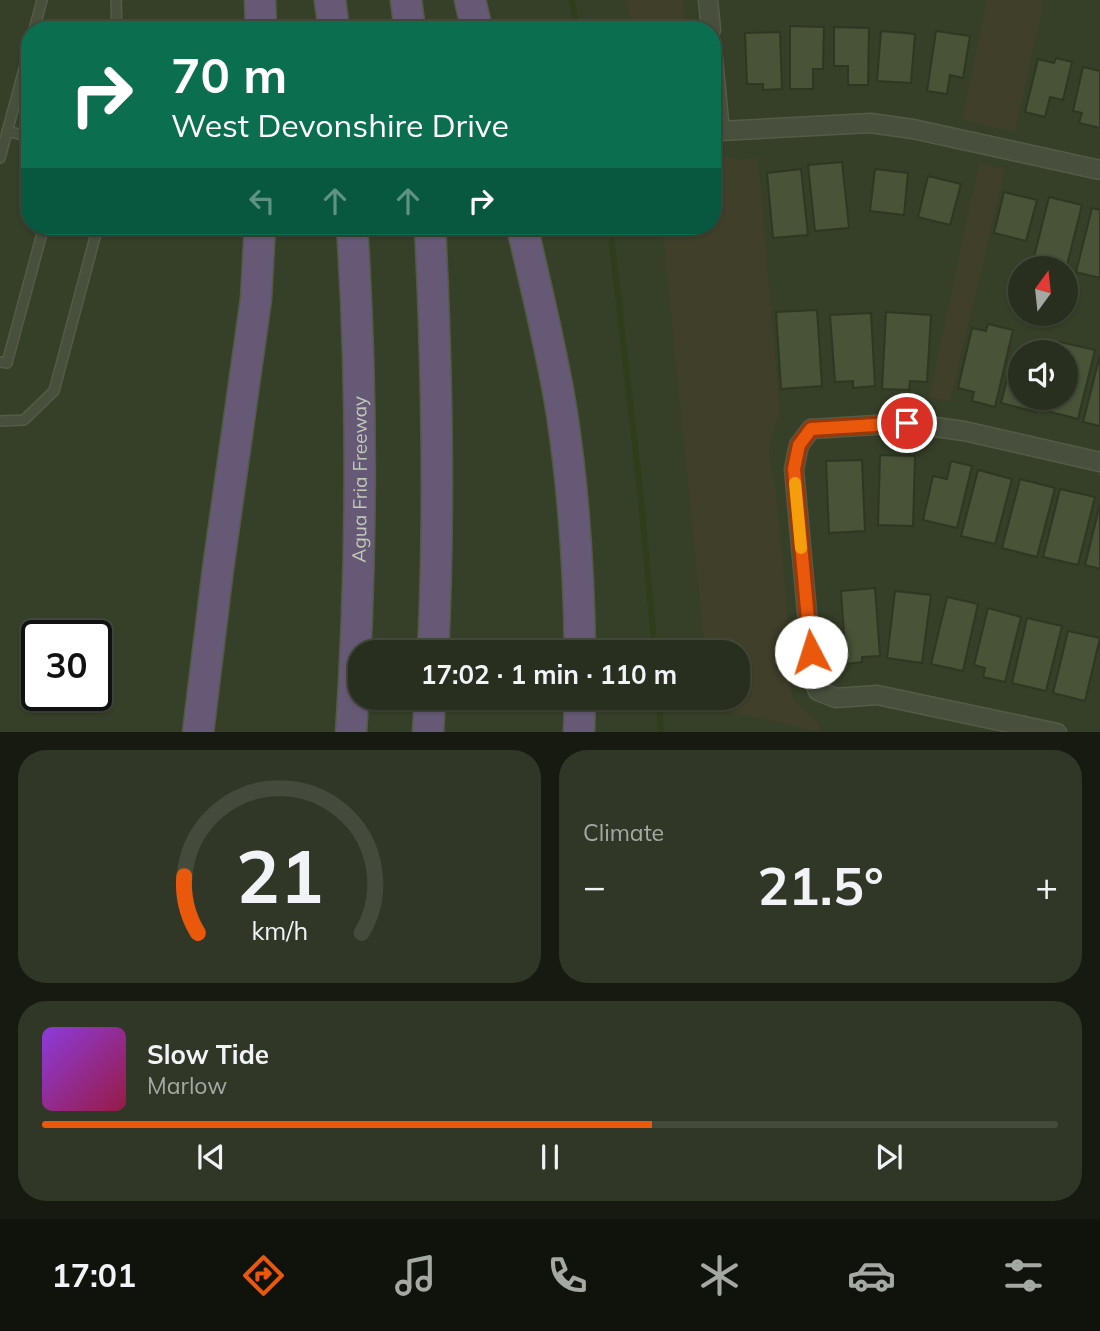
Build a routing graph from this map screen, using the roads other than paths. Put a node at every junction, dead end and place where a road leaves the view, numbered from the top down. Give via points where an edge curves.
1 (42, 0) edge
2 (116, 0) edge
3 (260, 0) edge
4 (330, 0) edge
5 (406, 0) edge
6 (470, 0) edge
7 (708, 0) edge
8 (36, 21) edge
9 (117, 21) edge
10 (261, 21) edge
11 (333, 21) edge
12 (409, 21) edge
13 (475, 21) edge
14 (709, 21) edge
15 (21, 93) edge
16 (7, 131) junction
17 (721, 131) edge
18 (21, 134) edge
19 (0, 158) edge
20 (1100, 170) edge
21 (42, 235) edge
22 (96, 235) edge
23 (260, 235) edge
24 (353, 235) edge
25 (430, 235) edge
26 (524, 235) edge
27 (0, 362) edge
28 (0, 421) edge
29 (1100, 462) edge
30 (434, 640) edge
31 (580, 640) edge
32 (429, 710) edge
33 (580, 710) edge
34 (198, 732) edge
35 (351, 732) edge
36 (428, 732) edge
37 (579, 732) edge
38 (1052, 732) edge

1 - 8 lane
2 - 9 lane
3 - 10 highway
4 - 11 highway
5 - 12 highway
6 - 13 highway
7 - 14 street
15 - 16 lane
16 - 18 lane
16 - 19 lane
17 - 20 street via 870,123
21 - 27 lane via 7,363
22 - 28 lane via 54,391 24,420
23 - 34 highway via 256,299
24 - 35 highway, Agua Fria Freeway via 361,484
25 - 30 highway via 438,456
26 - 31 highway via 564,426 576,535
29 - 38 street via 907,423 811,429 799,445 794,469 813,678 818,691 836,698 877,695
32 - 36 highway
33 - 37 highway

